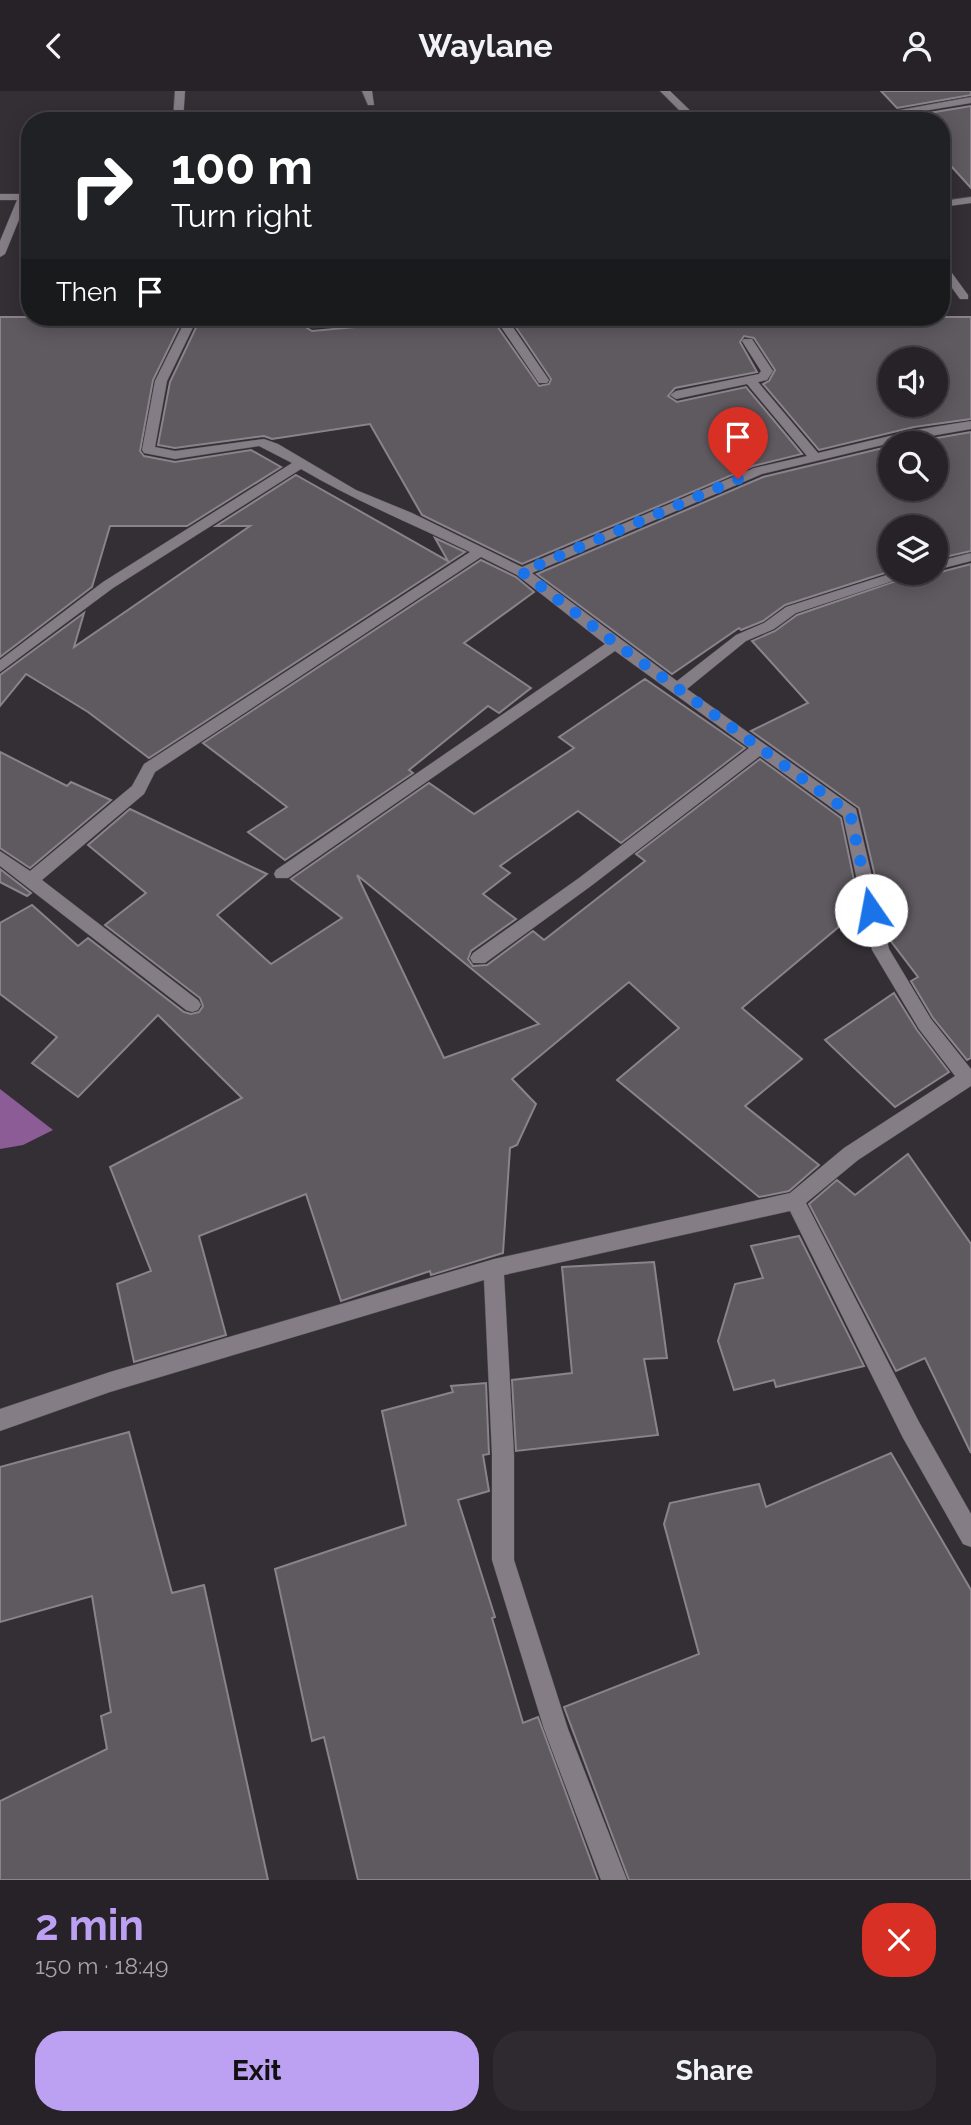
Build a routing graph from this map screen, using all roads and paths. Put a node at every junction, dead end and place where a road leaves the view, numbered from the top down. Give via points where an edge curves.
1 (180, 91) edge
2 (367, 91) edge
3 (665, 91) edge
4 (953, 91) edge
5 (969, 100) edge
6 (370, 103) dead end
7 (179, 112) edge
8 (687, 112) edge
9 (898, 112) edge
10 (0, 197) edge
11 (21, 197) edge
12 (971, 200) edge
13 (950, 203) edge
14 (21, 208) edge
15 (0, 254) edge
16 (950, 278) edge
17 (964, 297) dead end
18 (188, 326) edge
19 (506, 326) edge
20 (748, 341) dead end
21 (543, 380) dead end
22 (750, 380) junction
23 (676, 395) dead end
24 (971, 425) edge
25 (816, 457) junction
26 (300, 464) junction
27 (478, 552) junction
28 (971, 557) edge
29 (948, 563) edge
30 (522, 572) junction
31 (878, 581) edge
32 (615, 643) junction
33 (0, 667) edge
34 (677, 689) junction
35 (760, 748) junction
36 (0, 857) edge
37 (282, 874) dead end
38 (31, 880) junction
39 (479, 958) dead end
40 (192, 1005) dead end
41 (969, 1078) edge
42 (795, 1201) junction
43 (494, 1268) junction
44 (0, 1420) edge
45 (971, 1536) edge
46 (614, 1880) edge

1 - 7 street
2 - 6 street
3 - 8 street
4 - 5 street
5 - 9 street
10 - 11 street
12 - 13 street
14 - 15 street
16 - 17 street
18 - 26 street via 161,381 148,450 175,455 260,442
19 - 21 street
20 - 22 street via 767,371
22 - 23 street
22 - 25 street
24 - 25 street
25 - 30 street via 758,471
26 - 27 street
26 - 33 street via 108,585
27 - 30 street
27 - 38 street via 149,768 138,790
28 - 29 street
30 - 32 street
31 - 34 street via 791,610 741,638
32 - 34 street
32 - 37 street
34 - 35 street
35 - 39 street
35 - 41 street via 850,813 881,950 925,1024
36 - 38 street
38 - 40 street
41 - 42 street via 851,1154
42 - 43 street
42 - 45 street via 911,1430
43 - 44 street via 110,1382
43 - 46 street via 503,1560 556,1729

